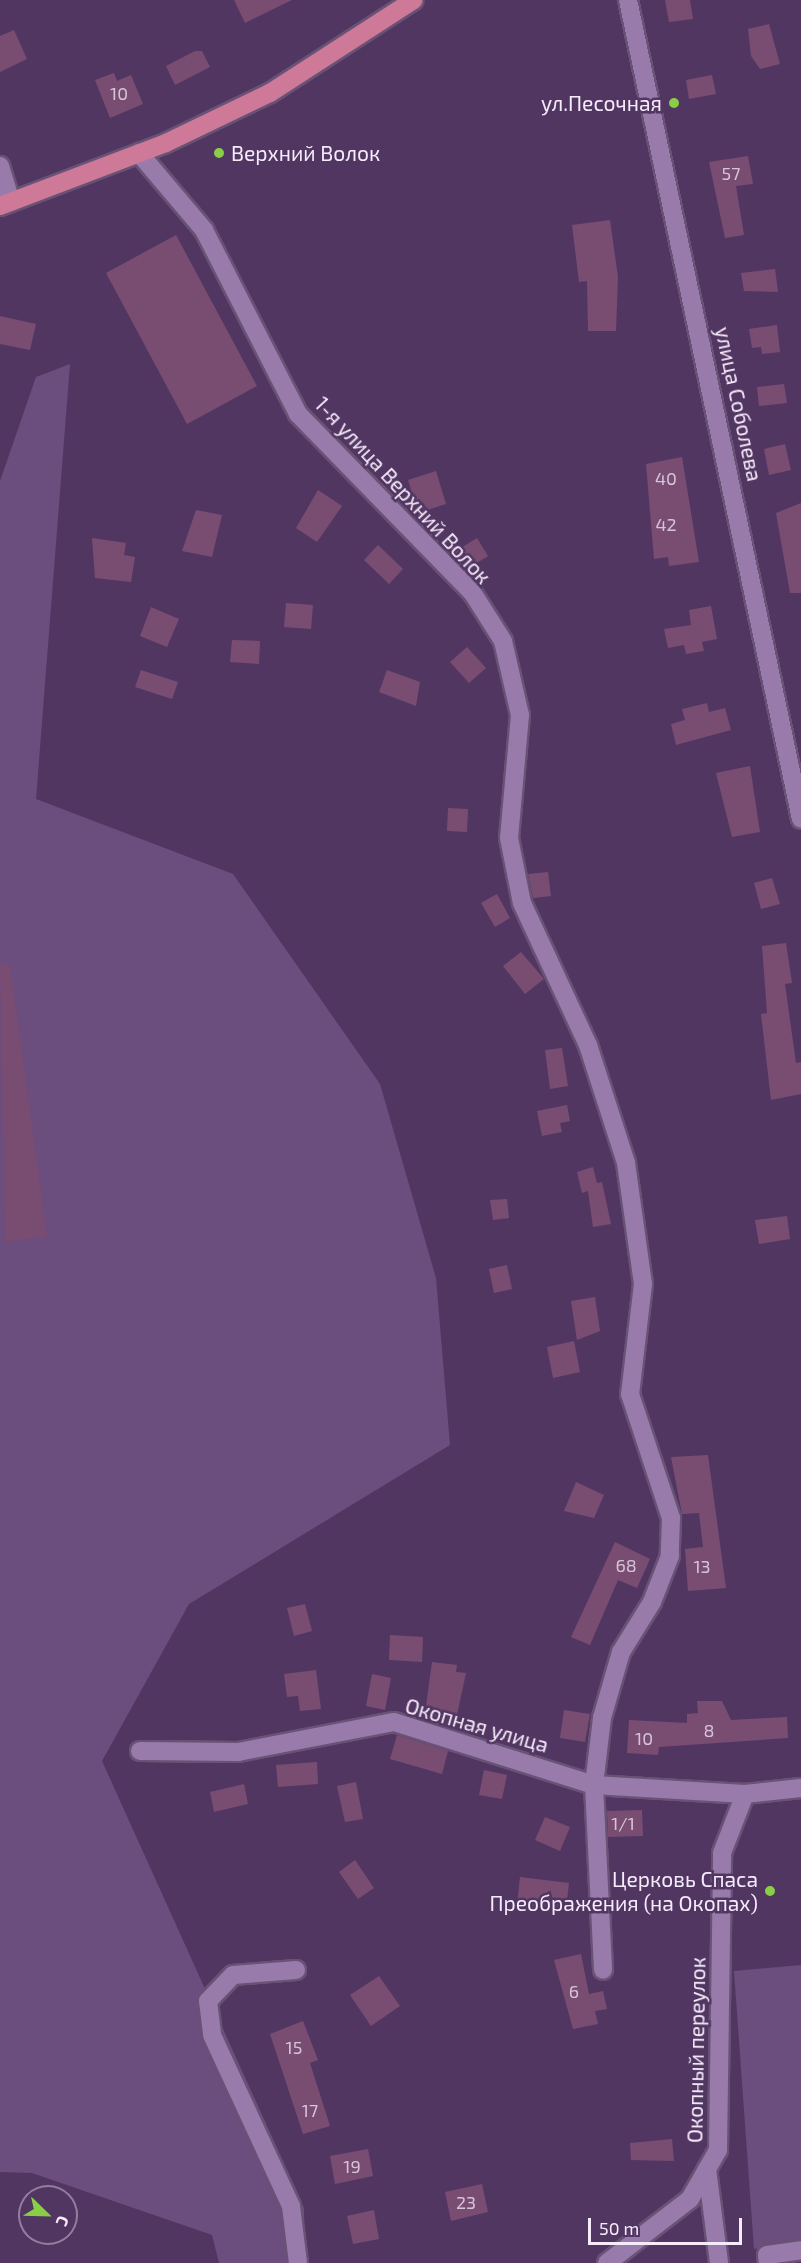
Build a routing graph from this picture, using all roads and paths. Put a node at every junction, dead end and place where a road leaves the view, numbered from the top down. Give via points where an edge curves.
1 (414, 0) edge
2 (628, 0) edge
3 (139, 153) junction
4 (0, 166) edge
5 (5, 203) edge
6 (801, 819) edge
7 (140, 1751) dead end
8 (594, 1785) junction
9 (801, 1788) edge
10 (745, 1794) junction
11 (296, 1970) dead end
12 (603, 1970) dead end
13 (707, 2169) junction
14 (801, 2250) edge
15 (298, 2263) edge
16 (607, 2263) edge
17 (719, 2263) edge
18 (768, 2263) edge

1 - 3 main road via 270,93
2 - 6 street, улица Соболева
3 - 5 main road
3 - 8 street, 1-я улица Верхний Волок via 204,230 298,414 472,592 503,641 520,715 509,838 522,903 588,1045 626,1163 643,1284 630,1394 671,1518 670,1556 652,1602 621,1652 602,1718
4 - 5 street
7 - 8 street, Окопная улица via 238,1752 394,1722
8 - 10 street, Окопная улица
8 - 12 street
9 - 10 street, Окопная улица
10 - 13 street, Окопный переулок via 722,1853 718,2150
11 - 15 street via 233,1975 208,2001 212,2035 291,2205
13 - 16 street, Окопный переулок via 690,2199
13 - 17 street
14 - 18 street via 767,2255

